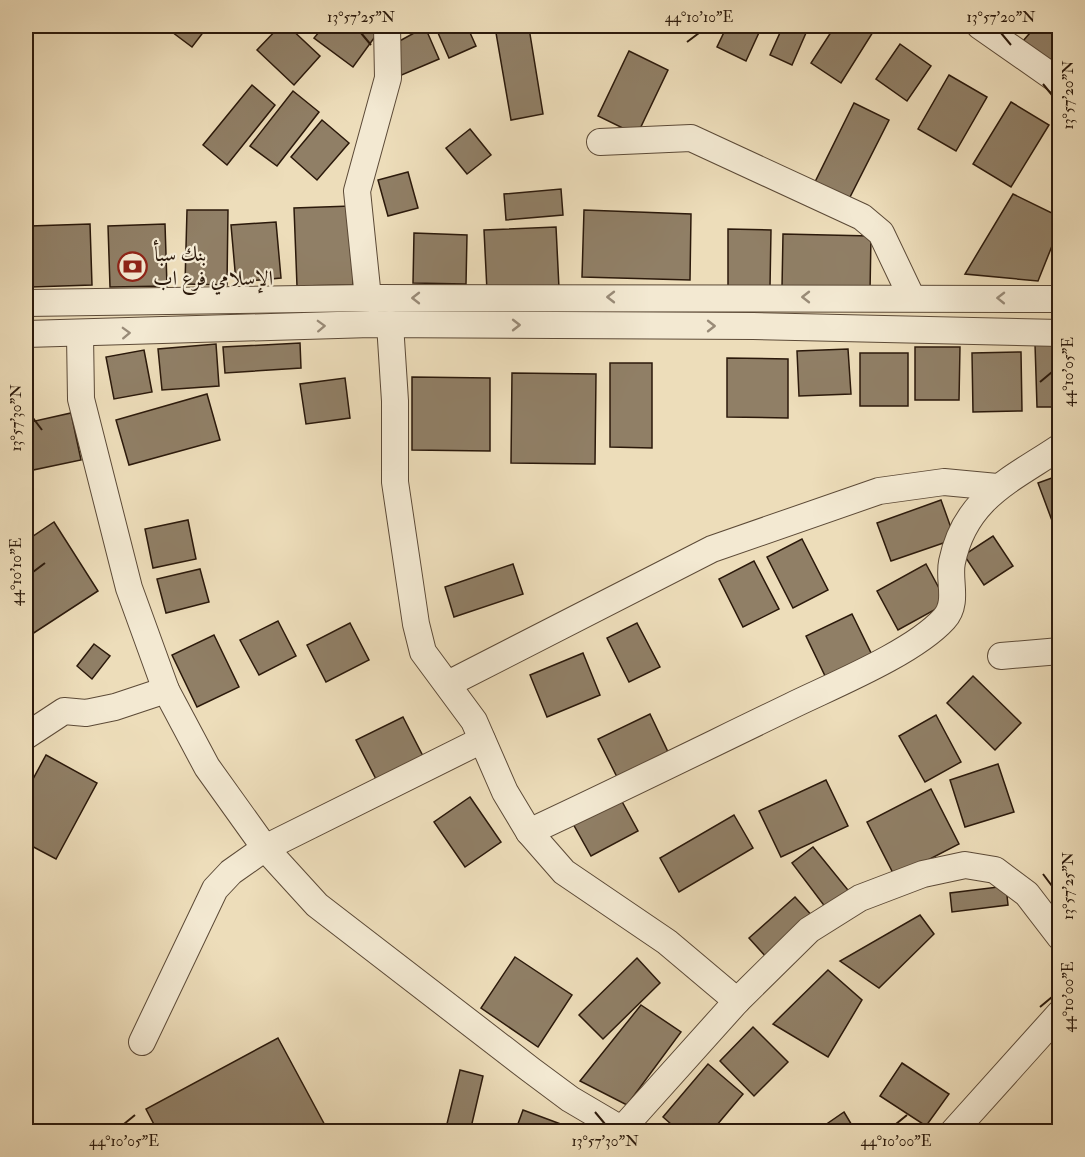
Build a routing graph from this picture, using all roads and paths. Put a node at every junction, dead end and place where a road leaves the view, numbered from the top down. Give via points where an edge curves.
1 (387, 26) edge
2 (980, 26) edge
3 (1059, 82) edge
4 (600, 142) dead end
5 (911, 296) junction
6 (368, 298) junction
7 (1059, 298) edge
8 (26, 303) edge
9 (390, 324) junction
10 (1059, 333) edge
11 (26, 334) edge
12 (80, 335) junction
13 (1059, 447) edge
14 (997, 488) junction
15 (1059, 651) edge
16 (1001, 656) dead end
17 (448, 684) junction
18 (166, 690) junction
19 (26, 736) edge
20 (482, 740) junction
21 (529, 832) junction
22 (265, 848) junction
23 (1059, 938) edge
24 (737, 1001) junction
25 (1059, 1013) edge
26 (142, 1042) dead end
27 (625, 1130) edge
28 (953, 1131) edge

1 - 6 street via 388,78 357,191
2 - 3 street
4 - 5 street via 691,138 851,212 881,233
5 -> 6 street
7 -> 5 street
6 - 8 street
9 -> 10 street
12 -> 9 street
9 - 17 street via 395,401 394,482 416,624 423,652
11 - 12 street
12 - 18 street via 81,399 88,432 129,588
13 - 14 street
14 - 17 street via 944,482 879,491 712,549
14 - 21 street via 975,508 958,537 951,564 953,597 946,617 923,636 866,670
15 - 16 street
17 - 20 street via 474,721
18 - 19 street via 86,713 64,711
18 - 22 street via 207,767
20 - 21 street via 505,792
20 - 22 street
21 - 24 street via 564,872 668,942
22 - 26 street via 231,872 215,889
22 - 27 street via 317,905 555,1088
23 - 24 street via 1027,894 995,870 965,865 922,874 860,898 809,930
24 - 27 street
25 - 28 street

